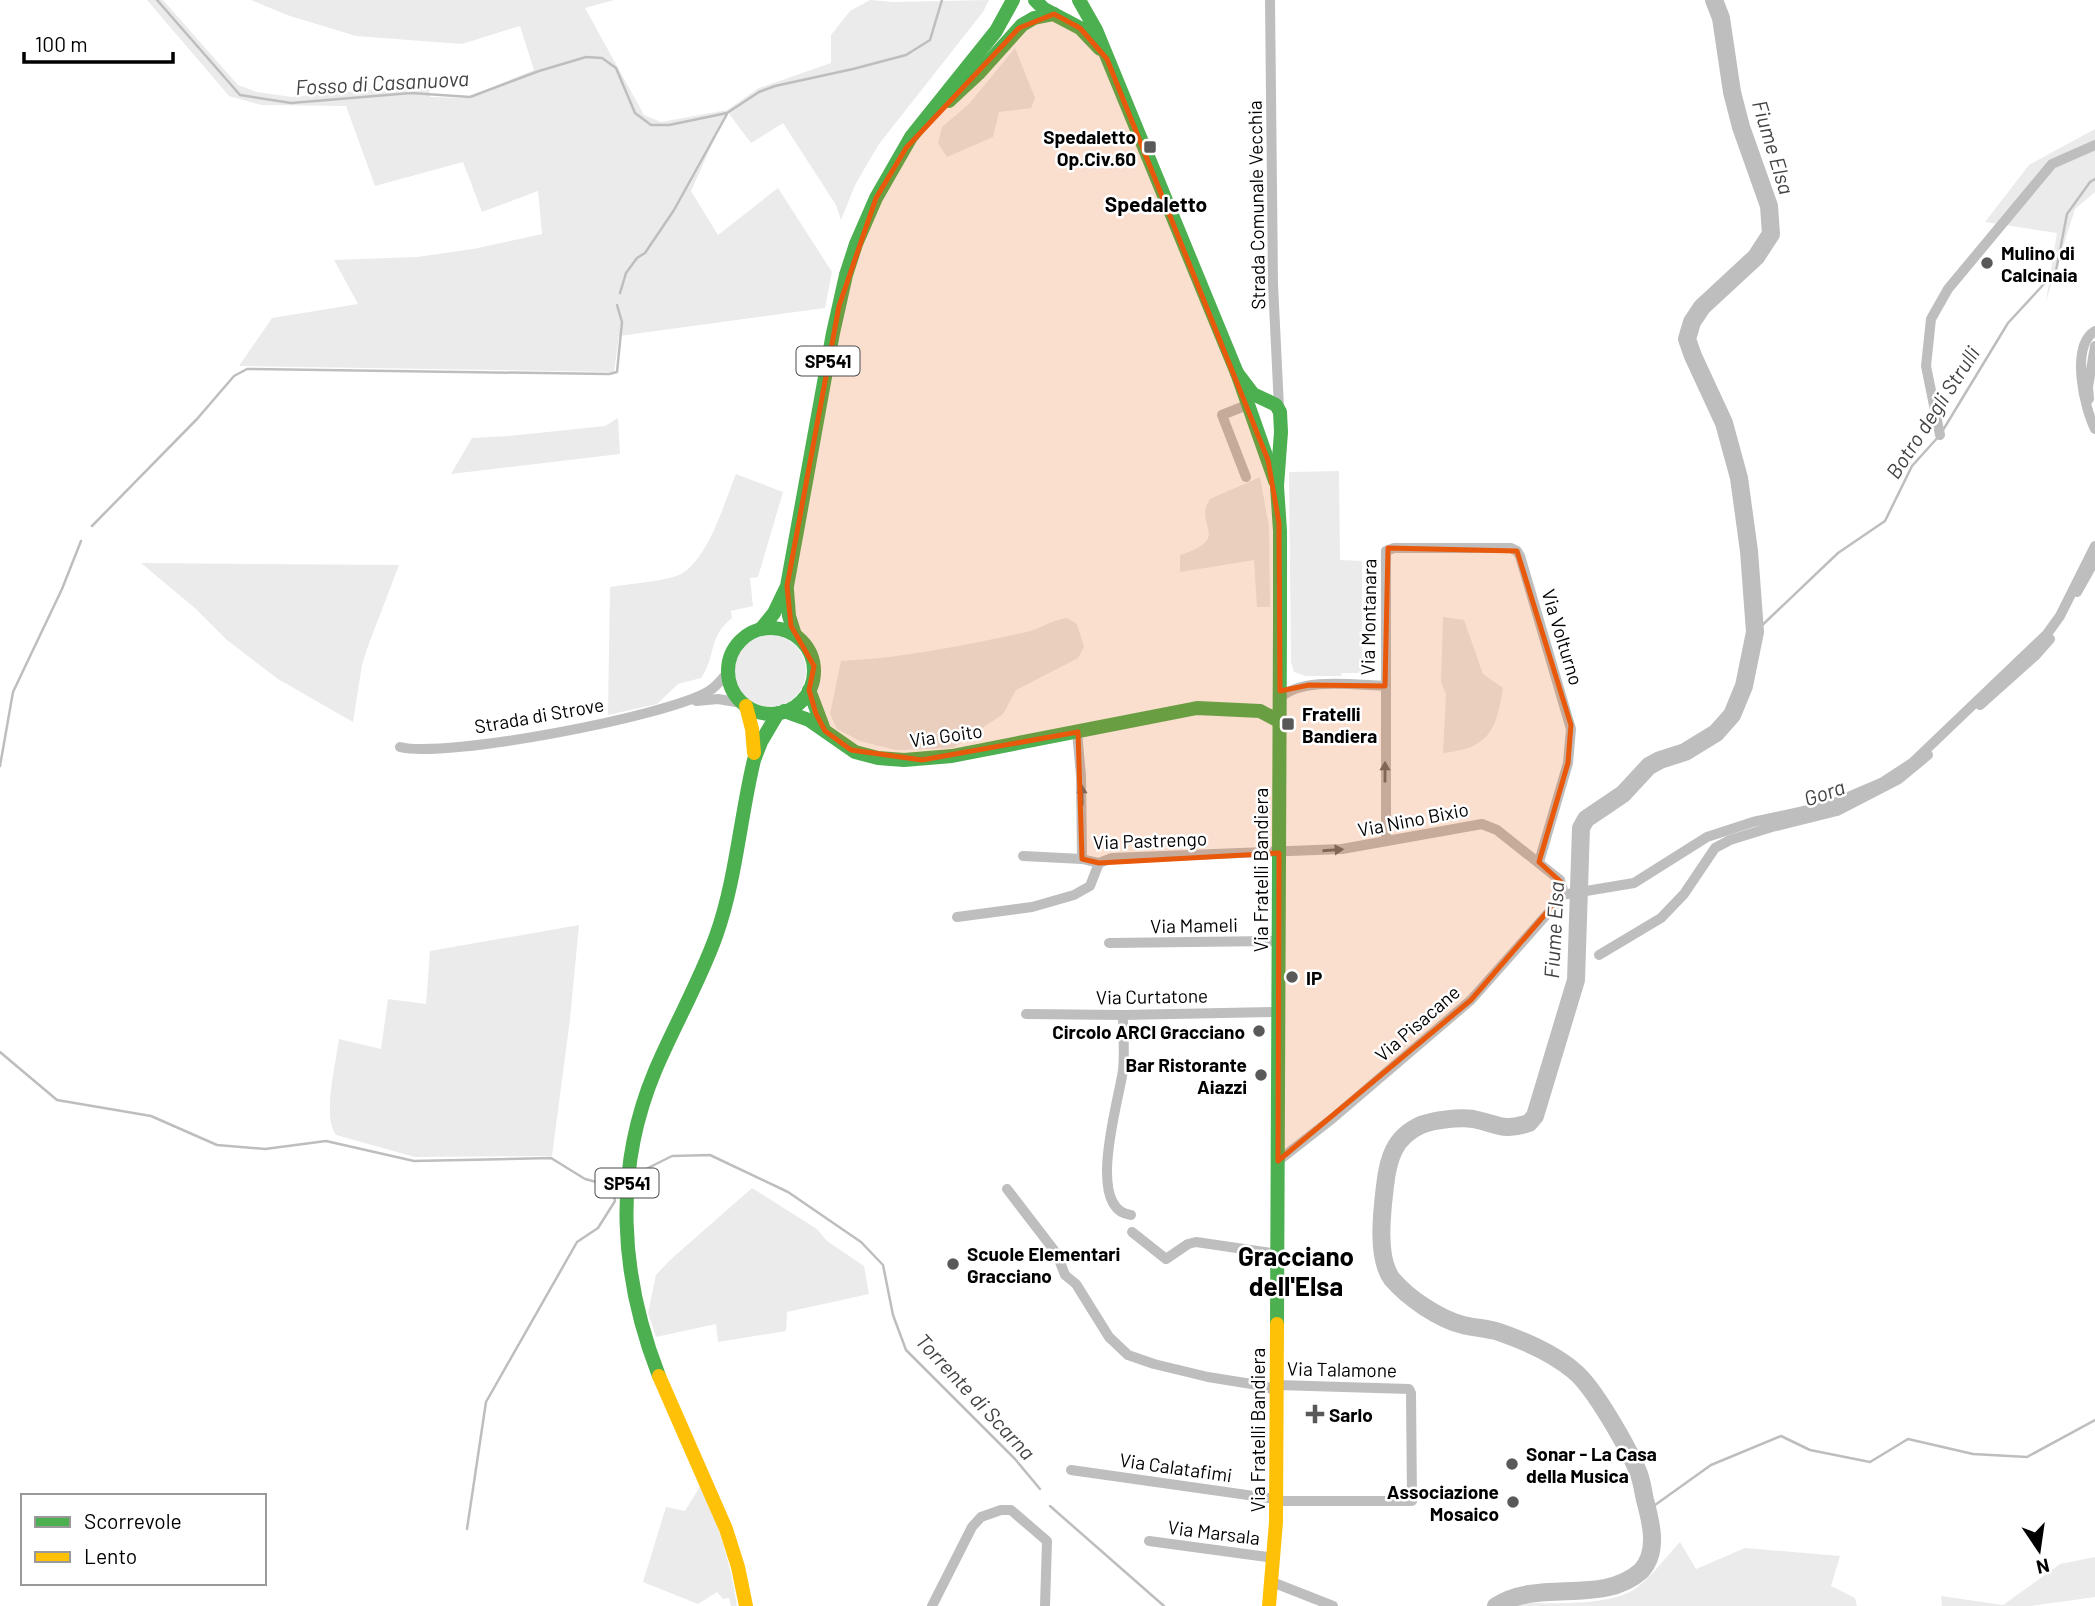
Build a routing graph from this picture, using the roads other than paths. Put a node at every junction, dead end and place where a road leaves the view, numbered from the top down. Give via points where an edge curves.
1 (1015, 0) edge
2 (1023, 0) edge
3 (1035, 0) edge
4 (1079, 0) edge
5 (1270, 0) edge
6 (1054, 14) junction
7 (1107, 59) junction
8 (949, 101) junction
9 (906, 148) junction
10 (2095, 331) edge
11 (1237, 373) junction
12 (1273, 405) junction
13 (1248, 409) junction
14 (2095, 429) edge
15 (1281, 436) junction
16 (1261, 440) junction
17 (1245, 477) dead end
18 (1276, 486) junction
19 (2095, 546) edge
20 (1387, 549) joint
21 (787, 586) junction
22 (761, 629) junction
23 (795, 635) junction
24 (1280, 670) junction
25 (728, 672) junction
26 (1308, 685) junction
27 (1385, 686) junction
28 (809, 690) junction
29 (1280, 698) junction
30 (683, 702) junction
31 (744, 704) junction
32 (1234, 708) junction
33 (781, 712) junction
34 (1279, 720) junction
35 (825, 731) junction
36 (1077, 732) junction
37 (400, 747) dead end
38 (754, 759) junction
39 (1386, 840) junction
40 (1279, 853) junction
41 (1023, 856) dead end
42 (1082, 859) junction
43 (1539, 862) junction
44 (1099, 863) junction
45 (1567, 895) junction
46 (957, 917) dead end
47 (1279, 941) junction
48 (1109, 943) dead end
49 (1278, 1012) junction
50 (1026, 1014) dead end
51 (1123, 1015) junction
52 (1278, 1161) junction
53 (1007, 1189) dead end
54 (1131, 1215) dead end
55 (1132, 1232) dead end
56 (1278, 1254) junction
57 (1277, 1388) junction
58 (1070, 1470) dead end
59 (1276, 1500) junction
60 (1149, 1542) dead end
61 (1275, 1558) junction
62 (1272, 1582) junction
63 (746, 1606) edge
64 (932, 1606) edge
65 (1045, 1606) edge
66 (1269, 1606) edge
67 (1333, 1606) edge

1 - 9 main road, SP541
2 - 8 main road, SP541 via 1009,29
3 - 6 main road, Via Fratelli Bandiera
4 - 7 main road, Via Fratelli Bandiera
5 - 12 street, Strada Comunale Vecchia
6 - 7 main road, Via Fratelli Bandiera via 1080,28
6 - 8 main road via 1022,25
7 - 11 main road, Via Fratelli Bandiera
8 - 9 main road, SP541
9 - 21 main road, SP541 via 876,198 846,275
10 - 14 street via 2085,343 2082,390
11 - 12 main road, Via Fratelli Bandiera via 1253,394
11 - 13 main road, Via Fratelli Bandiera
12 - 13 main road
12 - 15 main road, Via Fratelli Bandiera
13 - 16 main road, Via Fratelli Bandiera
13 - 17 street via 1222,415
15 - 16 main road via 1271,442
15 - 18 main road, Via Fratelli Bandiera
16 - 18 main road, Via Fratelli Bandiera
18 - 24 main road, Via Fratelli Bandiera
19 - 45 street via 2048,634 1906,768 1826,806 1714,834 1638,882
20 - 27 street, Via Montanara
20 - 43 street, Via Volturno via 1506,548 1519,553 1571,729 1568,763
21 - 22 main road, SP541
21 - 23 main road, SP541
22 - 23 main road
22 - 25 main road, SP541 via 737,644
23 - 28 main road, SP541 via 811,654 814,666
24 - 26 street, Via Montanara
24 - 29 main road, Via Fratelli Bandiera
25 - 30 street, Strada di Strove via 708,692
25 - 31 main road, SP541 via 733,691
26 - 27 street, Via Montanara
26 - 29 street, Via Montanara via 1291,689
39 -> 27 street, Via Montanara
28 - 33 main road, SP541 via 795,706
28 - 35 main road
29 - 32 main road, Via Goito
29 - 34 main road, Via Fratelli Bandiera
30 - 31 street, Strada di Strove via 718,699
30 - 37 street, Strada di Strove via 489,744 420,750
31 - 33 main road via 756,711
31 - 38 main road, SP541
32 - 34 main road, Via Goito via 1264,712
32 - 36 main road, Via Goito via 1197,708
33 - 35 main road, Via Goito via 809,720
33 - 38 main road, SP541
34 - 40 main road, Via Fratelli Bandiera
35 - 36 main road, Via Goito via 860,753 909,760
42 -> 36 street
38 - 63 main road, SP541 via 722,918 642,1105 631,1147 627,1202 631,1273 641,1325 729,1533
40 -> 39 street, Via Nino Bixio via 1350,849
39 - 43 street, Via Nino Bixio via 1482,824
40 - 44 street, Via Pastrengo via 1109,858
40 - 47 main road, Via Fratelli Bandiera
41 - 42 street, Via Pastrengo
42 - 44 street, Via Pastrengo
43 - 45 street, Via Nino Bixio via 1562,882
44 - 46 street via 1090,886 1078,894 1032,908
45 - 52 street, Via Pisacane via 1471,1000
47 - 48 street, Via Mameli
47 - 49 main road, Via Fratelli Bandiera
49 - 51 street, Via Curtatone
49 - 52 main road, Via Fratelli Bandiera
50 - 51 street, Via Curtatone
51 - 54 street via 1123,1070 1109,1135 1107,1171 1117,1208
52 - 56 main road, Via Fratelli Bandiera
53 - 57 street via 1057,1254 1065,1275 1076,1284 1109,1337 1128,1354 1204,1377
55 - 56 street via 1166,1259 1196,1242
56 - 57 main road, Via Fratelli Bandiera
57 - 59 main road, Via Fratelli Bandiera
57 - 59 street, Via Talamone via 1409,1389 1412,1501
58 - 59 street, Via Calatafimi
59 - 61 main road, Via Fratelli Bandiera
60 - 61 street, Via Marsala
61 - 62 main road, Via Fratelli Bandiera
62 - 66 main road, Via Fratelli Bandiera
62 - 67 street
64 - 65 street via 975,1521 1004,1509 1014,1512 1047,1541

